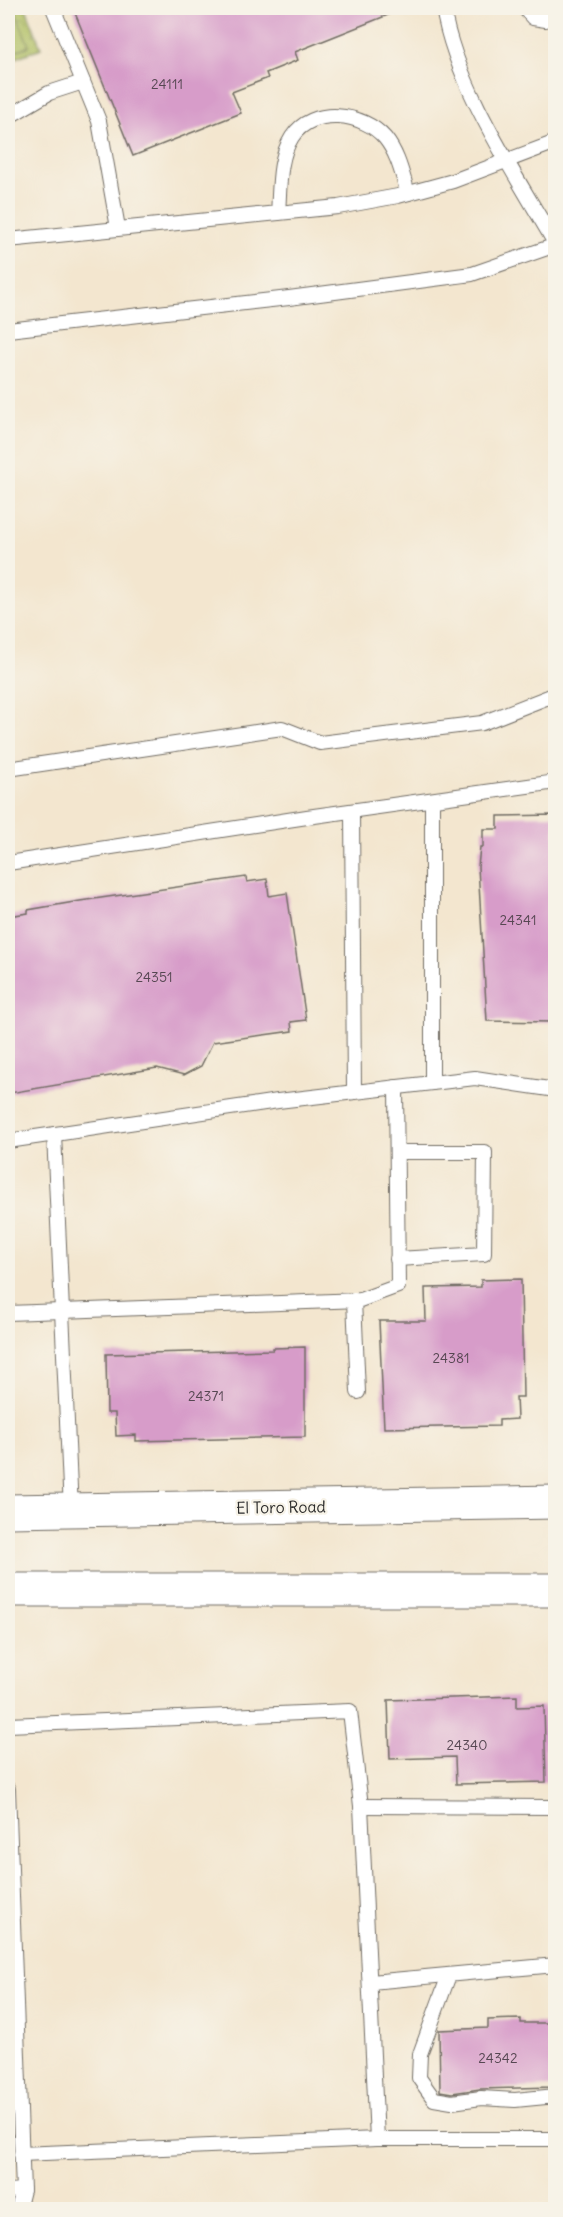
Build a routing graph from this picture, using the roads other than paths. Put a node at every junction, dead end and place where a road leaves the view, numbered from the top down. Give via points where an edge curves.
1 (53, 8) edge
2 (443, 8) edge
3 (524, 8) edge
4 (555, 14) edge
5 (83, 82) junction
6 (8, 117) edge
7 (555, 141) edge
8 (508, 161) junction
9 (408, 193) junction
10 (278, 213) junction
11 (118, 228) junction
12 (8, 240) edge
13 (555, 245) edge
14 (8, 330) edge
15 (555, 694) edge
16 (8, 769) edge
17 (555, 782) edge
18 (432, 800) junction
19 (352, 811) junction
20 (8, 863) edge
21 (432, 1083) junction
22 (396, 1087) junction
23 (555, 1090) edge
24 (354, 1092) junction
25 (54, 1134) junction
26 (8, 1141) edge
27 (397, 1152) junction
28 (398, 1258) junction
29 (354, 1300) junction
30 (61, 1311) junction
31 (8, 1313) edge
32 (358, 1392) dead end
33 (555, 1502) edge
34 (71, 1510) junction
35 (8, 1511) edge
36 (8, 1590) edge
37 (555, 1590) edge
38 (8, 1725) edge
39 (8, 1789) edge
40 (361, 1806) junction
41 (555, 1808) edge
42 (555, 1965) edge
43 (449, 1975) junction
44 (371, 1982) junction
45 (555, 2096) edge
46 (377, 2139) junction
47 (555, 2139) edge
48 (21, 2154) junction
49 (23, 2190) junction
50 (8, 2191) edge
51 (18, 2210) edge

1 - 5 lane
2 - 8 lane via 456,56
3 - 4 lane via 533,18 546,20
5 - 6 lane via 49,93
5 - 11 lane via 99,121
7 - 8 lane
8 - 9 lane
8 - 13 lane
9 - 10 lane via 338,207
9 - 10 lane via 397,158 384,137 369,124 350,117 326,117 307,122 292,137 281,163
10 - 11 lane
11 - 12 lane
13 - 14 lane via 472,274
15 - 16 lane via 482,723 320,743 282,728
17 - 18 lane
18 - 19 lane
18 - 21 lane
19 - 20 lane
19 - 24 lane
21 - 22 lane
21 - 23 lane via 475,1078
22 - 24 lane
22 - 27 lane
24 - 25 lane
25 - 26 lane
25 - 30 lane
27 - 28 lane
27 - 28 lane via 485,1152 484,1254
28 - 29 lane via 398,1286
29 - 30 lane
29 - 32 lane
30 - 31 lane
30 - 34 lane
33 - 34 main road, El Toro Road
34 - 35 main road, El Toro Road
36 - 37 main road
38 - 40 lane via 350,1711
39 - 48 lane
40 - 41 lane
40 - 44 lane
42 - 43 lane
43 - 44 lane
43 - 45 lane via 420,2054 419,2078 434,2099 452,2102
44 - 46 lane
46 - 47 lane
46 - 48 lane
48 - 49 lane
49 - 50 lane
49 - 51 lane

